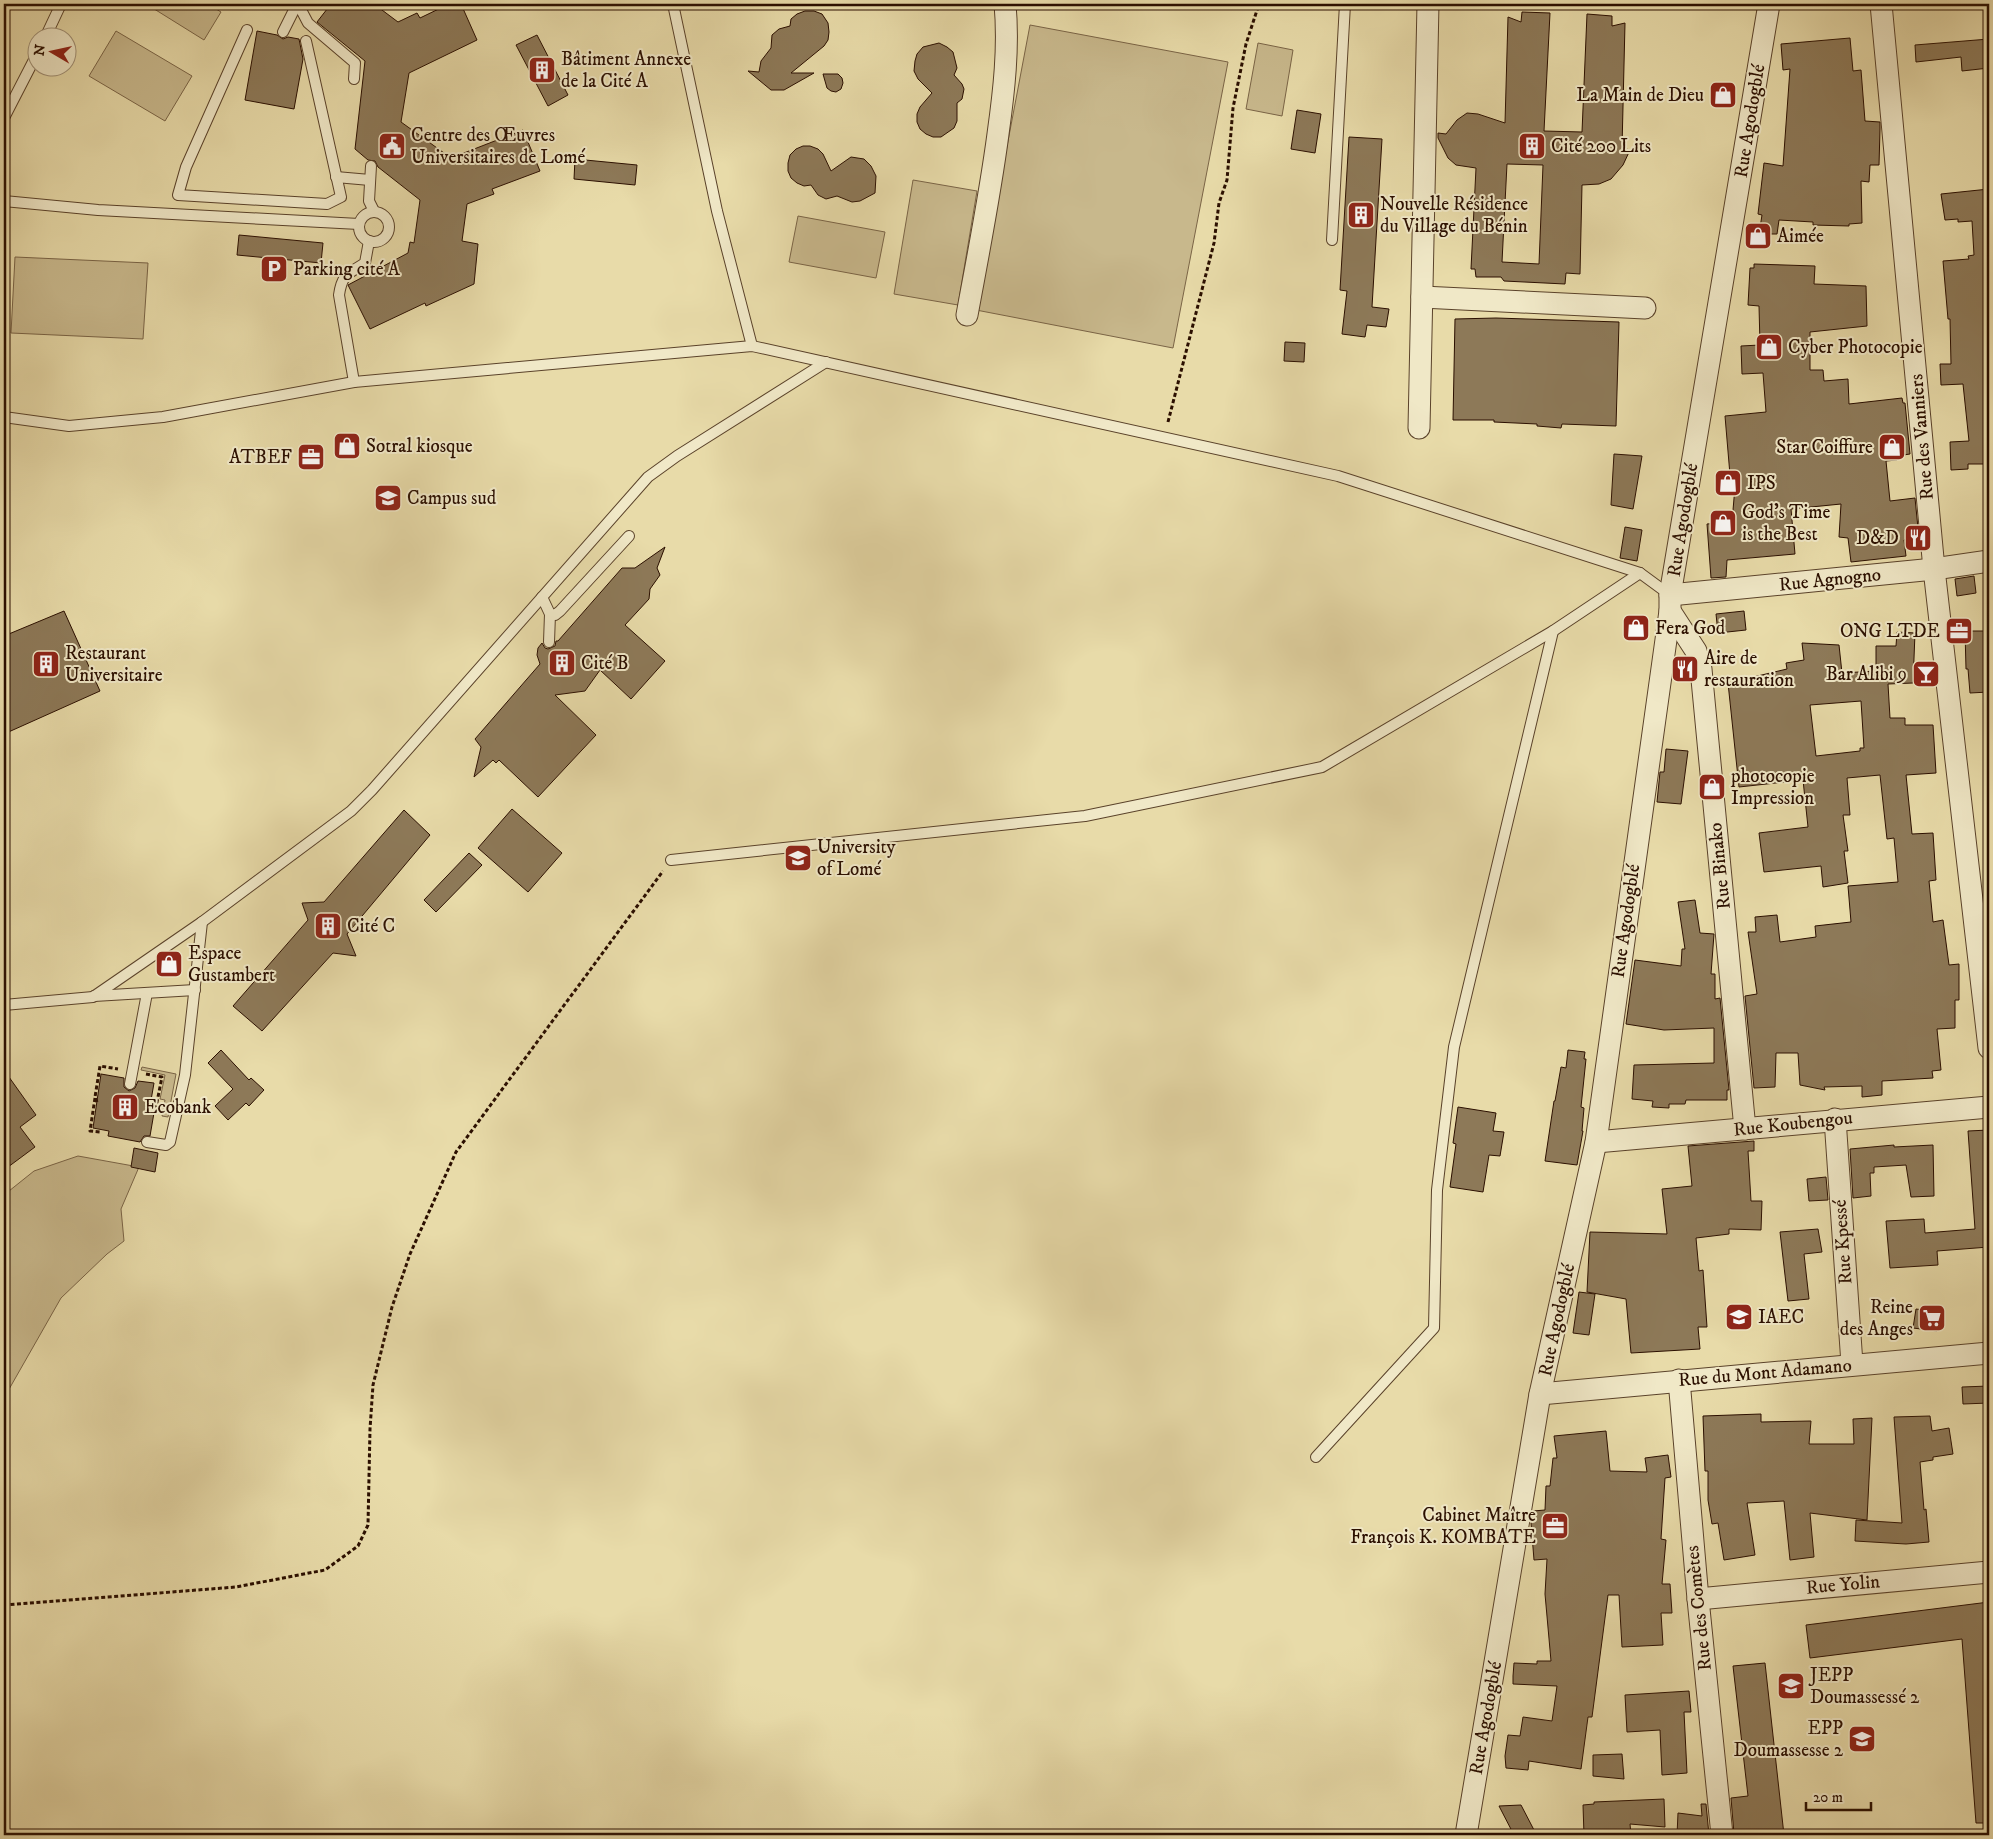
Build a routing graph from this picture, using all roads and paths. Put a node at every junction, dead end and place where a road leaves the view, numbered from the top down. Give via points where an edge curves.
1 (61, 4) edge
2 (297, 4) edge
3 (673, 4) edge
4 (1005, 4) edge
5 (1259, 4) edge
6 (1345, 4) edge
7 (1428, 4) edge
8 (1769, 4) edge
9 (1881, 4) edge
10 (50, 28) edge
11 (248, 30) dead end
12 (283, 32) dead end
13 (306, 40) dead end
14 (28, 71) edge
15 (354, 79) dead end
16 (4, 118) edge
17 (371, 166) dead end
18 (336, 177) junction
19 (370, 180) junction
20 (4, 201) edge
21 (374, 211) junction
22 (359, 224) junction
23 (1332, 240) dead end
24 (368, 241) junction
25 (1422, 297) junction
26 (1645, 308) dead end
27 (967, 315) dead end
28 (752, 346) junction
29 (826, 362) junction
30 (354, 382) junction
31 (4, 418) edge
32 (1419, 428) dead end
33 (1164, 438) junction
34 (629, 536) dead end
35 (1989, 561) edge
36 (1934, 569) junction
37 (1640, 573) junction
38 (542, 597) junction
39 (1670, 603) junction
40 (550, 614) junction
41 (1553, 631) junction
42 (549, 642) dead end
43 (670, 860) joint
44 (202, 922) junction
45 (195, 990) junction
46 (147, 993) junction
47 (93, 996) junction
48 (4, 1005) edge
49 (1989, 1048) edge
50 (133, 1072) junction
51 (130, 1084) dead end
52 (95, 1097) junction
53 (97, 1102) dead end
54 (156, 1107) dead end
55 (1989, 1107) edge
56 (1835, 1120) junction
57 (1745, 1130) junction
58 (100, 1132) dead end
59 (147, 1142) dead end
60 (1596, 1142) junction
61 (1989, 1353) edge
62 (1852, 1364) junction
63 (1679, 1380) junction
64 (1540, 1394) junction
65 (1316, 1457) dead end
66 (1989, 1572) edge
67 (1698, 1599) junction
68 (4, 1605) edge
69 (1466, 1835) edge
70 (1722, 1835) edge

1 - 10 lane
2 - 12 lane
2 - 15 lane via 308,23 355,63
3 - 28 lane via 717,211
4 - 27 street via 1005,85
5 - 33 path via 1246,44 1237,90 1227,180 1219,203 1214,243
6 - 23 lane
7 - 25 street
8 - 39 street, Rue Agodogblé
9 - 36 street, Rue des Vanniers
11 - 18 lane via 186,167 178,195 327,204 340,197
13 - 18 lane
14 - 16 lane
17 - 19 lane
18 - 19 lane
19 - 21 lane via 369,201
20 - 22 lane via 98,210
21 - 22 lane via 367,213
21 - 24 lane via 386,216 390,229 382,240
22 - 24 lane
24 - 30 lane via 365,263 341,280 339,295
25 - 26 street
25 - 32 street
28 - 29 lane
28 - 30 lane
29 - 33 lane
29 - 38 lane via 648,477
30 - 31 lane via 163,417 69,426
33 - 37 lane via 1338,476
34 - 40 lane via 560,611
35 - 36 street, Rue Agnogno
36 - 39 street, Rue Agnogno
36 - 49 street, Rue des Vanniers
37 - 39 lane
37 - 41 lane
38 - 40 lane
38 - 44 lane via 351,811
39 - 57 street, Rue Binako via 1696,651 1701,669
39 - 60 street, Rue Agodogblé
40 - 42 lane
41 - 43 lane via 1322,767 1085,816
41 - 65 lane via 1454,1047 1437,1190 1434,1328
43 - 68 path via 456,1152 410,1254 392,1307 373,1384 368,1525 358,1546 325,1570 236,1587
44 - 45 lane
44 - 47 lane
45 - 46 lane
45 - 59 lane via 185,1075 170,1142 166,1145
46 - 47 lane
46 - 50 lane
47 - 48 lane
50 - 51 lane
50 - 52 path via 100,1066
50 - 54 path via 162,1077
52 - 53 path
52 - 58 path via 90,1131
55 - 56 street, Rue Koubengou
56 - 57 street, Rue Koubengou
56 - 62 street, Rue Kpessé
57 - 60 street, Rue Koubengou
60 - 64 street, Rue Agodogblé
61 - 62 street, Rue du Mont Adamano
62 - 63 street, Rue du Mont Adamano
63 - 64 street, Rue du Mont Adamano
63 - 67 street, Rue des Comètes
64 - 69 street, Rue Agodogblé
66 - 67 street, Rue Yolin
67 - 70 street, Rue des Comètes

